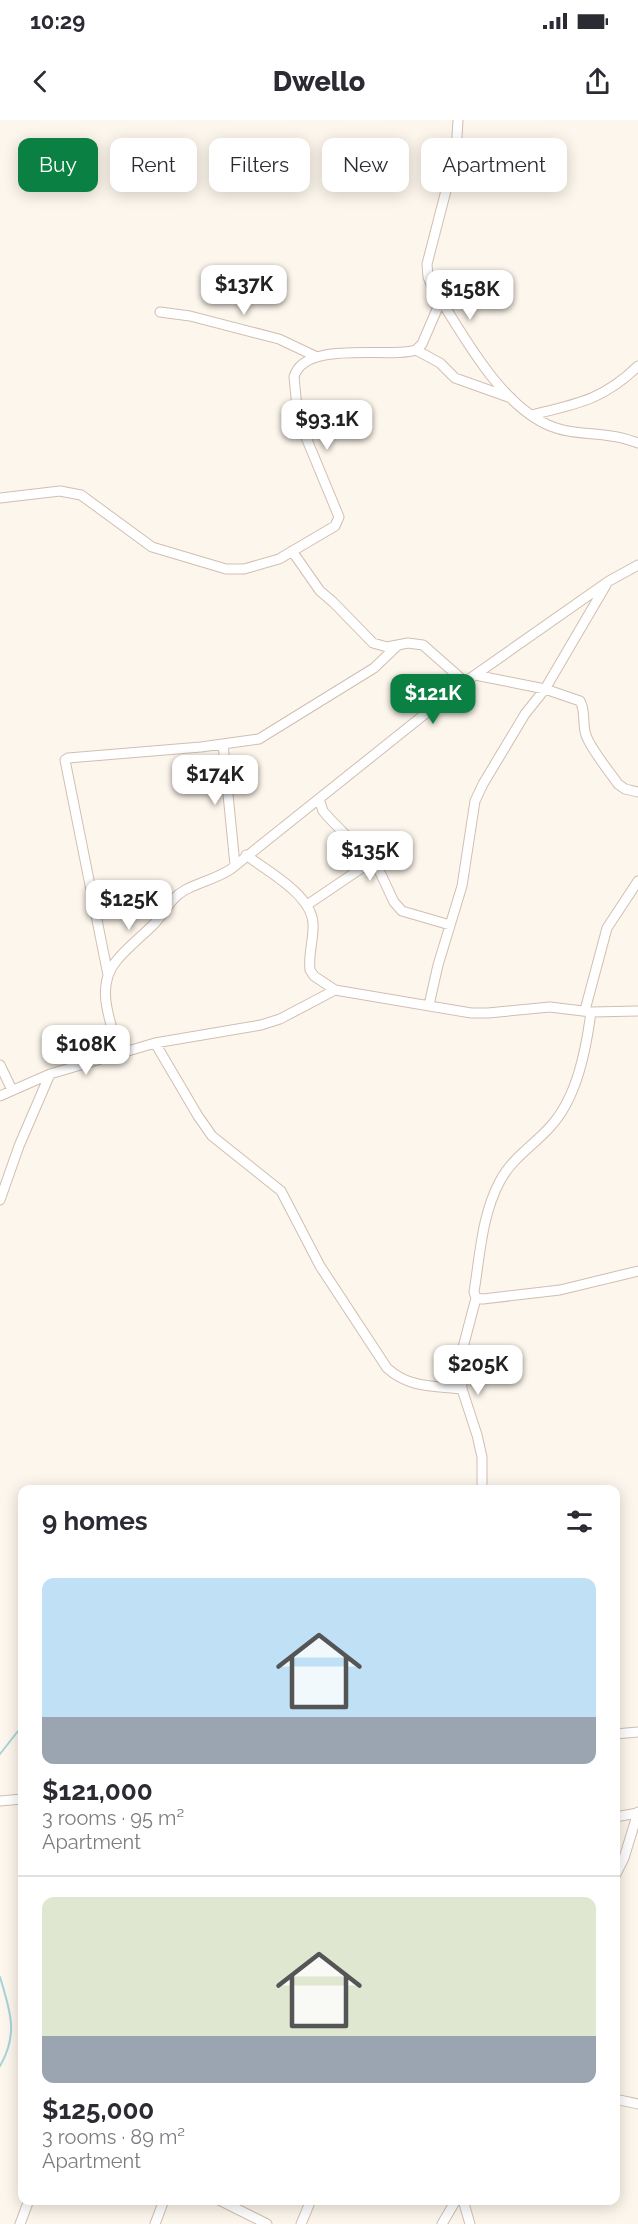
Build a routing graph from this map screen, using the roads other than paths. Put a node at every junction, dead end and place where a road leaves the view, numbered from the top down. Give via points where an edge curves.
1 (458, 120) edge
2 (441, 300) junction
3 (160, 312) dead end
4 (416, 350) junction
5 (317, 357) junction
6 (638, 366) edge
7 (512, 398) junction
8 (531, 415) junction
9 (638, 443) edge
10 (0, 498) edge
11 (292, 551) junction
12 (638, 566) edge
13 (609, 580) junction
14 (397, 646) junction
15 (475, 675) junction
16 (465, 682) junction
17 (545, 689) junction
18 (223, 744) junction
19 (638, 792) edge
20 (319, 799) junction
21 (246, 855) junction
22 (372, 861) junction
23 (235, 865) junction
24 (638, 881) edge
25 (307, 905) junction
26 (450, 925) junction
27 (108, 975) junction
28 (334, 990) junction
29 (429, 1005) junction
30 (588, 1011) junction
31 (638, 1011) edge
32 (155, 1042) junction
33 (119, 1052) junction
34 (0, 1065) edge
35 (50, 1074) junction
36 (12, 1090) junction
37 (0, 1096) edge
38 (0, 1200) edge
39 (638, 1271) edge
40 (476, 1298) junction
41 (462, 1389) junction
42 (482, 1485) edge
43 (638, 1732) edge
44 (620, 1734) edge
45 (18, 1799) edge
46 (0, 1801) edge
47 (638, 1813) edge
48 (620, 1816) edge
49 (628, 1847) junction
50 (638, 1850) edge
51 (620, 1865) edge
52 (620, 2100) edge
53 (638, 2104) edge
54 (27, 2205) edge
55 (162, 2205) edge
56 (229, 2205) edge
57 (309, 2205) edge
58 (453, 2205) edge
59 (464, 2205) edge
60 (20, 2224) edge
61 (155, 2224) edge
62 (267, 2224) edge
63 (301, 2224) edge
64 (442, 2224) edge
65 (470, 2224) edge

1 - 2 street via 454,161 427,264 428,277
2 - 4 street
2 - 7 street via 479,361
3 - 5 street via 279,339
4 - 5 street
4 - 7 street via 440,363 455,378
5 - 11 street via 295,371 298,418 339,518 335,526
6 - 8 street via 620,384 579,404
7 - 8 street
8 - 9 street via 560,430
10 - 11 street via 60,491 81,495 152,547 226,569 250,568
11 - 14 street via 320,591 373,643
12 - 13 street
13 - 15 street
13 - 17 street
14 - 16 street via 423,645
14 - 18 street via 374,668 271,733 259,739
15 - 16 street
15 - 17 street
16 - 20 street
17 - 19 street via 580,702 588,739 618,784
17 - 26 street via 525,714 475,801 462,886
18 - 23 street
18 - 27 street via 65,760
20 - 21 street
20 - 22 street via 323,811
21 - 23 street
21 - 25 street via 302,897
22 - 25 street
22 - 26 street via 402,911
23 - 27 street via 173,898
24 - 30 street via 607,928
25 - 28 street via 313,923 310,970
26 - 29 street
27 - 33 street via 104,998
28 - 29 street
28 - 32 street via 261,1025
29 - 30 street via 471,1013 550,1007
30 - 31 street
30 - 40 street via 587,1042 565,1109 501,1179 488,1209
32 - 33 street
32 - 41 street via 212,1136 281,1191 320,1266 387,1368 398,1378 419,1384
33 - 35 street
34 - 36 street
35 - 36 street
35 - 38 street
36 - 37 street
39 - 40 street via 560,1290
40 - 41 street via 461,1355
41 - 42 street via 482,1457
43 - 44 street
45 - 46 street
47 - 48 street
47 - 49 street
49 - 50 street
49 - 51 street
52 - 53 street
54 - 60 street
55 - 61 street
56 - 62 street
57 - 63 street
58 - 64 street
59 - 65 street

